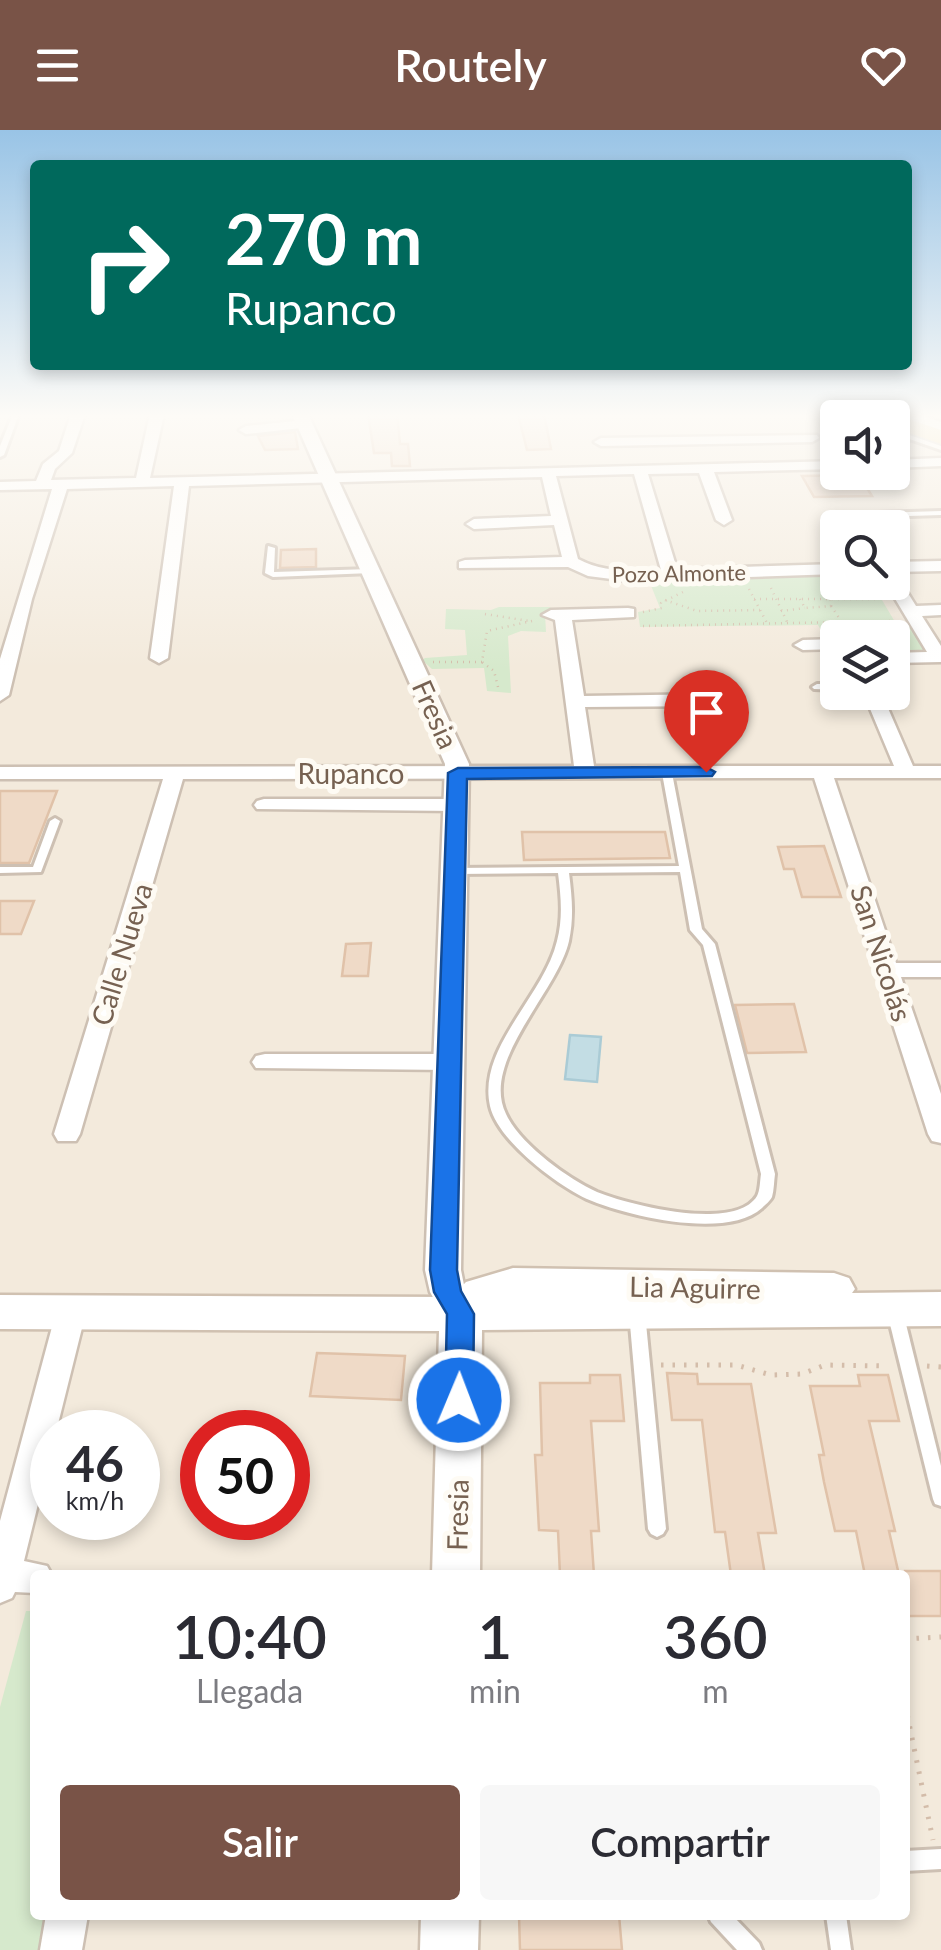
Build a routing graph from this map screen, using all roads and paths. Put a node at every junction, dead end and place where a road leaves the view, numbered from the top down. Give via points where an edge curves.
1 (55, 499) edge
2 (180, 499) edge
3 (339, 499) edge
4 (555, 499) edge
5 (648, 499) edge
6 (716, 499) edge
7 (941, 513) edge
8 (910, 514) edge
9 (560, 520) junction
10 (724, 520) dead end
11 (474, 524) dead end
12 (271, 548) dead end
13 (571, 562) junction
14 (464, 565) dead end
15 (941, 566) edge
16 (910, 567) edge
17 (371, 570) junction
18 (820, 571) edge
19 (671, 576) junction
20 (767, 579) dead end
21 (744, 580) dead end
22 (800, 598) junction
23 (820, 598) edge
24 (754, 599) junction
25 (776, 599) junction
26 (830, 600) edge
27 (844, 600) edge
28 (905, 600) edge
29 (831, 606) junction
30 (805, 608) junction
31 (760, 610) junction
32 (782, 610) junction
33 (911, 610) junction
34 (941, 610) edge
35 (697, 611) junction
36 (628, 613) dead end
37 (484, 614) dead end
38 (557, 615) junction
39 (839, 620) edge
40 (857, 620) edge
41 (532, 621) junction
42 (820, 623) edge
43 (788, 624) junction
44 (768, 625) junction
45 (703, 626) junction
46 (804, 645) dead end
47 (820, 645) edge
48 (940, 657) edge
49 (159, 658) dead end
50 (910, 658) edge
51 (413, 662) junction
52 (482, 662) junction
53 (498, 687) dead end
54 (0, 695) edge
55 (716, 700) dead end
56 (576, 702) junction
57 (880, 710) edge
58 (822, 772) junction
59 (906, 772) junction
60 (941, 772) edge
61 (0, 773) edge
62 (175, 773) junction
63 (458, 773) junction
64 (586, 773) junction
65 (666, 773) junction
66 (456, 804) junction
67 (264, 805) dead end
68 (56, 821) dead end
69 (685, 869) junction
70 (0, 870) edge
71 (563, 870) junction
72 (455, 871) junction
73 (887, 970) junction
74 (941, 970) edge
75 (265, 1062) dead end
76 (450, 1062) junction
77 (67, 1134) dead end
78 (941, 1134) edge
79 (941, 1294) edge
80 (641, 1300) junction
81 (941, 1309) edge
82 (0, 1312) edge
83 (71, 1312) junction
84 (895, 1312) junction
85 (460, 1314) junction
86 (641, 1365) junction
87 (909, 1366) junction
88 (941, 1499) edge
89 (657, 1530) dead end
90 (456, 1570) edge
91 (13, 1580) edge
92 (941, 1637) edge
93 (910, 1639) edge
94 (910, 1727) edge
95 (939, 1859) edge
96 (910, 1861) edge
97 (66, 1920) edge
98 (450, 1920) edge
99 (723, 1920) edge
100 (837, 1920) edge
101 (61, 1950) edge
102 (449, 1950) edge
103 (752, 1950) edge
104 (841, 1950) edge

1 - 54 street
2 - 49 street
3 - 17 street, Fresia
4 - 9 street
5 - 19 street
6 - 10 street
7 - 8 lane
9 - 11 street
9 - 13 street
12 - 17 lane via 274,575
13 - 14 street, Pozo Almonte
13 - 19 street, Pozo Almonte via 608,575
15 - 16 street
17 - 51 street, Fresia
18 - 19 street, Pozo Almonte
20 - 25 path
21 - 24 path
22 - 23 path
22 - 25 path
22 - 30 path
24 - 25 path
24 - 31 path
25 - 32 path
26 - 29 path
27 - 33 path
28 - 33 street
29 - 30 path
29 - 39 path
30 - 32 path
31 - 35 path
31 - 44 path
32 - 43 path
33 - 34 street
33 - 40 path
33 - 48 street
35 - 45 path
35 - 45 path via 666,600 662,608 639,613 642,626
36 - 38 street
37 - 41 path
38 - 41 path
38 - 56 street
41 - 52 path via 487,631
42 - 43 path
43 - 44 path
44 - 45 path
46 - 47 street
48 - 50 street
51 - 52 path
51 - 63 street, Fresia
52 - 53 path via 494,671
55 - 56 street
56 - 64 street
57 - 59 street
58 - 59 street, Rupanco
58 - 65 street, Rupanco
58 - 73 street, San Nicolás
59 - 60 street, Rupanco
61 - 62 street, Rupanco
62 - 63 street, Rupanco
62 - 77 street, Calle Nueva
63 - 64 street, Rupanco
63 - 66 street, Fresia
64 - 65 street, Rupanco
65 - 69 lane
66 - 67 street
66 - 72 street, Fresia
68 - 70 lane via 37,870
69 - 71 lane
69 - 71 lane via 696,930 709,944 769,1184 754,1208 705,1219 634,1210 574,1186 516,1138 500,1115 492,1090 498,1062 564,947 570,909
71 - 72 lane
72 - 76 street, Fresia
73 - 74 street
73 - 78 street, San Nicolás
75 - 76 street
76 - 85 street, Fresia via 444,1270
79 - 80 main road, Lia Aguirre
80 - 84 main road, Lia Aguirre
80 - 85 main road, Lia Aguirre
80 - 86 lane
81 - 84 main road, Lia Aguirre
82 - 83 main road, Lia Aguirre
83 - 85 main road, Lia Aguirre
83 - 91 street
84 - 87 lane
85 - 90 main road, Fresia
86 - 87 path via 736,1366 771,1375 825,1365
86 - 89 lane
87 - 88 lane
92 - 93 path
94 - 95 path
95 - 96 lane
97 - 101 street
98 - 102 main road
99 - 103 lane
100 - 104 lane

